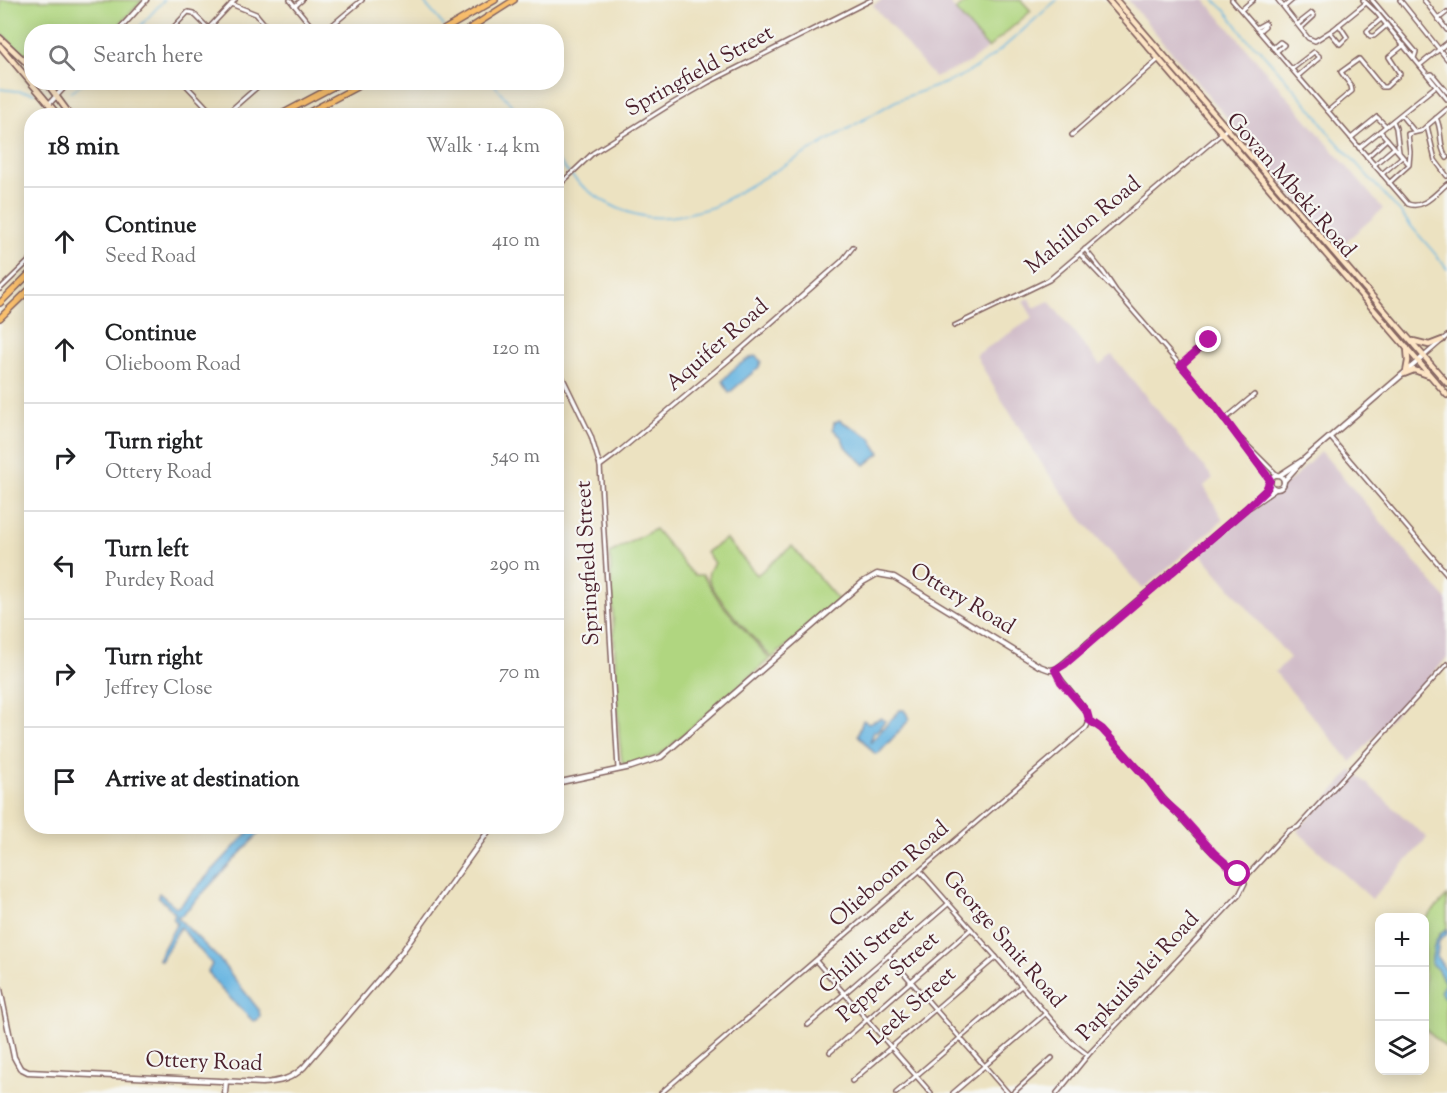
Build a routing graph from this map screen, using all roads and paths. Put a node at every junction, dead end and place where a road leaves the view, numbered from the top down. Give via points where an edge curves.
1 (146, 0) edge
2 (235, 0) edge
3 (290, 0) edge
4 (302, 0) edge
5 (362, 0) edge
6 (495, 0) edge
7 (514, 0) edge
8 (871, 0) edge
9 (1108, 0) edge
10 (1116, 0) edge
11 (1232, 0) edge
12 (1253, 0) edge
13 (1285, 0) edge
14 (1292, 0) edge
15 (1372, 0) edge
16 (1400, 0) edge
17 (1424, 0) edge
18 (1365, 1) edge
19 (1279, 2) edge
20 (231, 4) junction
21 (295, 6) junction
22 (1284, 8) junction
23 (1241, 10) junction
24 (1447, 12) edge
25 (1382, 18) junction
26 (1438, 19) junction
27 (124, 24) edge
28 (177, 24) edge
29 (202, 24) edge
30 (213, 24) edge
31 (264, 24) edge
32 (310, 24) edge
33 (334, 24) edge
34 (454, 24) edge
35 (476, 24) edge
36 (1298, 24) junction
37 (1339, 25) junction
38 (1387, 25) junction
39 (1301, 28) junction
40 (1447, 30) edge
41 (1330, 32) junction
42 (0, 38) edge
43 (1447, 42) edge
44 (1404, 45) junction
45 (1, 46) edge
46 (1273, 48) junction
47 (1439, 49) junction
48 (1277, 51) junction
49 (0, 54) edge
50 (8, 56) junction
51 (1414, 58) junction
52 (1447, 58) edge
53 (1159, 59) junction
54 (24, 62) edge
55 (1420, 65) junction
56 (1292, 69) junction
57 (24, 75) edge
58 (1428, 75) junction
59 (1298, 76) junction
60 (1436, 86) junction
61 (37, 90) edge
62 (53, 90) edge
63 (62, 90) edge
64 (191, 90) edge
65 (254, 90) edge
66 (327, 90) edge
67 (351, 90) edge
68 (1447, 92) edge
69 (57, 95) junction
70 (1447, 99) edge
71 (49, 104) junction
72 (52, 108) edge
73 (66, 108) edge
74 (207, 108) edge
75 (233, 108) edge
76 (293, 108) edge
77 (317, 108) edge
78 (1447, 110) edge
79 (1328, 111) junction
80 (1401, 115) junction
81 (1436, 118) junction
82 (1393, 122) junction
83 (1386, 126) junction
84 (1427, 126) junction
85 (1228, 129) junction
86 (1380, 131) junction
87 (1415, 132) junction
88 (1222, 133) junction
89 (1072, 135) dead end
90 (1351, 138) junction
91 (1387, 140) junction
92 (1359, 148) junction
93 (1394, 148) junction
94 (1445, 150) edge
95 (1400, 155) junction
96 (1367, 157) junction
97 (1447, 158) edge
98 (1408, 163) junction
99 (1374, 165) junction
100 (1382, 174) junction
101 (1447, 176) edge
102 (564, 180) edge
103 (1389, 183) junction
104 (1447, 184) edge
105 (854, 247) dead end
106 (1085, 249) junction
107 (1080, 254) junction
108 (24, 266) edge
109 (24, 280) edge
110 (0, 289) edge
111 (1116, 291) junction
112 (24, 295) edge
113 (0, 303) edge
114 (0, 318) edge
115 (954, 326) dead end
116 (1447, 336) edge
117 (1209, 340) dead end
118 (1410, 340) junction
119 (1442, 340) junction
120 (1407, 348) junction
121 (1424, 356) junction
122 (1418, 361) junction
123 (1181, 365) junction
124 (1405, 373) junction
125 (1431, 376) junction
126 (564, 380) edge
127 (1447, 383) edge
128 (1254, 395) dead end
129 (1447, 395) edge
130 (1224, 420) junction
131 (1239, 437) junction
132 (1330, 437) junction
133 (1303, 460) junction
134 (600, 466) junction
135 (1278, 475) junction
136 (1284, 480) junction
137 (1270, 481) junction
138 (1276, 489) junction
139 (1248, 507) junction
140 (1447, 574) edge
141 (1447, 664) edge
142 (1055, 670) junction
143 (1089, 720) junction
144 (618, 769) junction
145 (564, 781) edge
146 (486, 834) edge
147 (920, 871) junction
148 (1244, 879) junction
149 (948, 904) junction
150 (971, 929) junction
151 (889, 956) junction
152 (996, 957) junction
153 (816, 961) junction
154 (910, 981) junction
155 (1021, 986) junction
156 (0, 989) edge
157 (845, 994) junction
158 (935, 1009) junction
159 (1045, 1014) junction
160 (867, 1019) junction
161 (808, 1025) dead end
162 (961, 1038) junction
163 (892, 1048) junction
164 (830, 1052) dead end
165 (1088, 1055) junction
166 (1052, 1059) dead end
167 (985, 1066) junction
168 (916, 1076) junction
169 (226, 1081) junction
170 (852, 1081) dead end
171 (225, 1093) edge
172 (661, 1093) edge
173 (896, 1093) edge
174 (930, 1093) edge
175 (953, 1093) edge
176 (1010, 1093) edge
177 (1057, 1093) edge

1 - 27 street
2 - 20 street
3 - 21 street
4 - 21 street
5 - 33 street
6 - 34 main road
7 - 35 main road
8 - 102 street, Springfield Street via 709,82 612,140
9 - 53 main road, Govan Mbeki Road
10 - 85 main road, Govan Mbeki Road
11 - 23 street
12 - 23 street
13 - 19 street
14 - 22 street
15 - 51 street via 1416,52
16 - 47 street
17 - 26 street
18 - 25 street
18 - 37 street
19 - 22 street
20 - 30 street
20 - 31 street via 256,14
21 - 32 street
22 - 36 street
23 - 46 street
24 - 26 street
25 - 38 street
25 - 38 street via 1367,31 1370,36
26 - 40 street
28 - 29 street via 188,12
36 - 39 street
36 - 39 street via 1312,13 1314,17
37 - 41 street
37 - 41 street via 1347,37 1340,44
38 - 44 street
39 - 41 street via 1315,41
42 - 45 main road
43 - 47 street
44 - 51 street
44 - 79 street via 1389,57 1400,74 1385,87 1359,59 1341,72 1352,91
45 - 50 main road
45 - 54 main road
46 - 48 street
46 - 48 street via 1284,44
47 - 52 street
47 - 55 street
48 - 56 street
49 - 50 main road
50 - 57 main road
51 - 55 street
53 - 88 main road, Govan Mbeki Road
53 - 89 street
55 - 58 street
56 - 59 street
56 - 59 street via 1314,52 1319,56
58 - 60 street
58 - 68 street via 1432,74
59 - 79 street
60 - 70 street
60 - 80 street
61 - 71 main road
62 - 69 main road
63 - 69 street
64 - 74 street
65 - 75 street
66 - 76 main road
67 - 77 main road
69 - 71 street
69 - 73 main road
71 - 72 main road
78 - 81 street
79 - 90 street
80 - 82 street
80 - 87 street
81 - 84 street
81 - 94 street
82 - 83 street
82 - 95 street
83 - 86 street
83 - 90 street via 1377,117
84 - 87 street
84 - 101 street via 1435,160
85 - 88 street, Mahillon Road
85 - 118 main road, Govan Mbeki Road
86 - 91 street
86 - 92 street
87 - 98 street via 1408,134
88 - 106 street, Mahillon Road
88 - 120 main road, Govan Mbeki Road
90 - 92 street
91 - 93 street
91 - 96 street
92 - 96 street
93 - 95 street
93 - 99 street
94 - 97 street
95 - 98 street
95 - 100 street
96 - 99 street
98 - 103 street
99 - 100 street
100 - 103 street
103 - 104 street via 1408,204 1415,206
105 - 134 street, Aquifer Road via 755,338
106 - 107 street, Mahillon Road
106 - 111 street
107 - 111 street
107 - 115 street, Mahillon Road via 1043,284
108 - 110 street
109 - 113 main road
111 - 123 street
112 - 114 main road
116 - 119 street
117 - 123 street
118 - 119 main road via 1425,345
118 - 121 main road, Govan Mbeki Road
119 - 121 street
120 - 122 main road, Govan Mbeki Road
120 - 124 main road
121 - 122 street
121 - 127 main road, Govan Mbeki Road
122 - 124 street
122 - 125 main road, Govan Mbeki Road
123 - 130 street
124 - 125 main road via 1417,370
124 - 132 street
125 - 129 main road, Govan Mbeki Road
126 - 134 street, Springfield Street via 591,436
128 - 130 street
130 - 131 street
131 - 135 street
131 - 137 street
132 - 133 street
132 - 140 street
133 - 135 street
133 - 136 street
134 - 144 street, Springfield Street
135 - 136 street
135 - 137 street
136 - 138 street via 1282,487
137 - 138 street
137 - 139 street
138 - 139 street
139 - 142 street
141 - 148 street
142 - 143 street
142 - 144 street, Ottery Road via 1039,666 894,578 877,574 862,582 664,754
143 - 147 street, Olieboom Road via 1086,728
143 - 148 street via 1124,752 1214,853
144 - 145 street, Ottery Road
146 - 169 street, Ottery Road via 397,958 301,1070 273,1082
147 - 149 street, George Smit Road
147 - 153 street, Olieboom Road
148 - 165 street, Papkuilsvlei Road via 1239,895
149 - 150 street, George Smit Road
149 - 151 street, Chilli Street
150 - 152 street, George Smit Road
150 - 154 street, Pepper Street
151 - 154 street
151 - 157 street, Chilli Street
152 - 155 street, George Smit Road
152 - 158 street, Leek Street
153 - 157 street
153 - 172 street, Olieboom Road
154 - 158 street
154 - 160 street, Pepper Street
155 - 159 street, George Smit Road
155 - 162 street
156 - 169 street, Ottery Road via 14,1057 20,1068 28,1072
157 - 160 street
157 - 161 street, Chilli Street
158 - 162 street
158 - 163 street, Leek Street
159 - 165 street, George Smit Road via 1075,1047
159 - 167 street
160 - 163 street
160 - 164 street, Pepper Street
162 - 167 street
162 - 168 street
163 - 168 street
163 - 170 street, Leek Street
165 - 177 street, Papkuilsvlei Road
166 - 176 street
167 - 175 street
167 - 176 street
168 - 173 street
168 - 174 street
169 - 171 street

